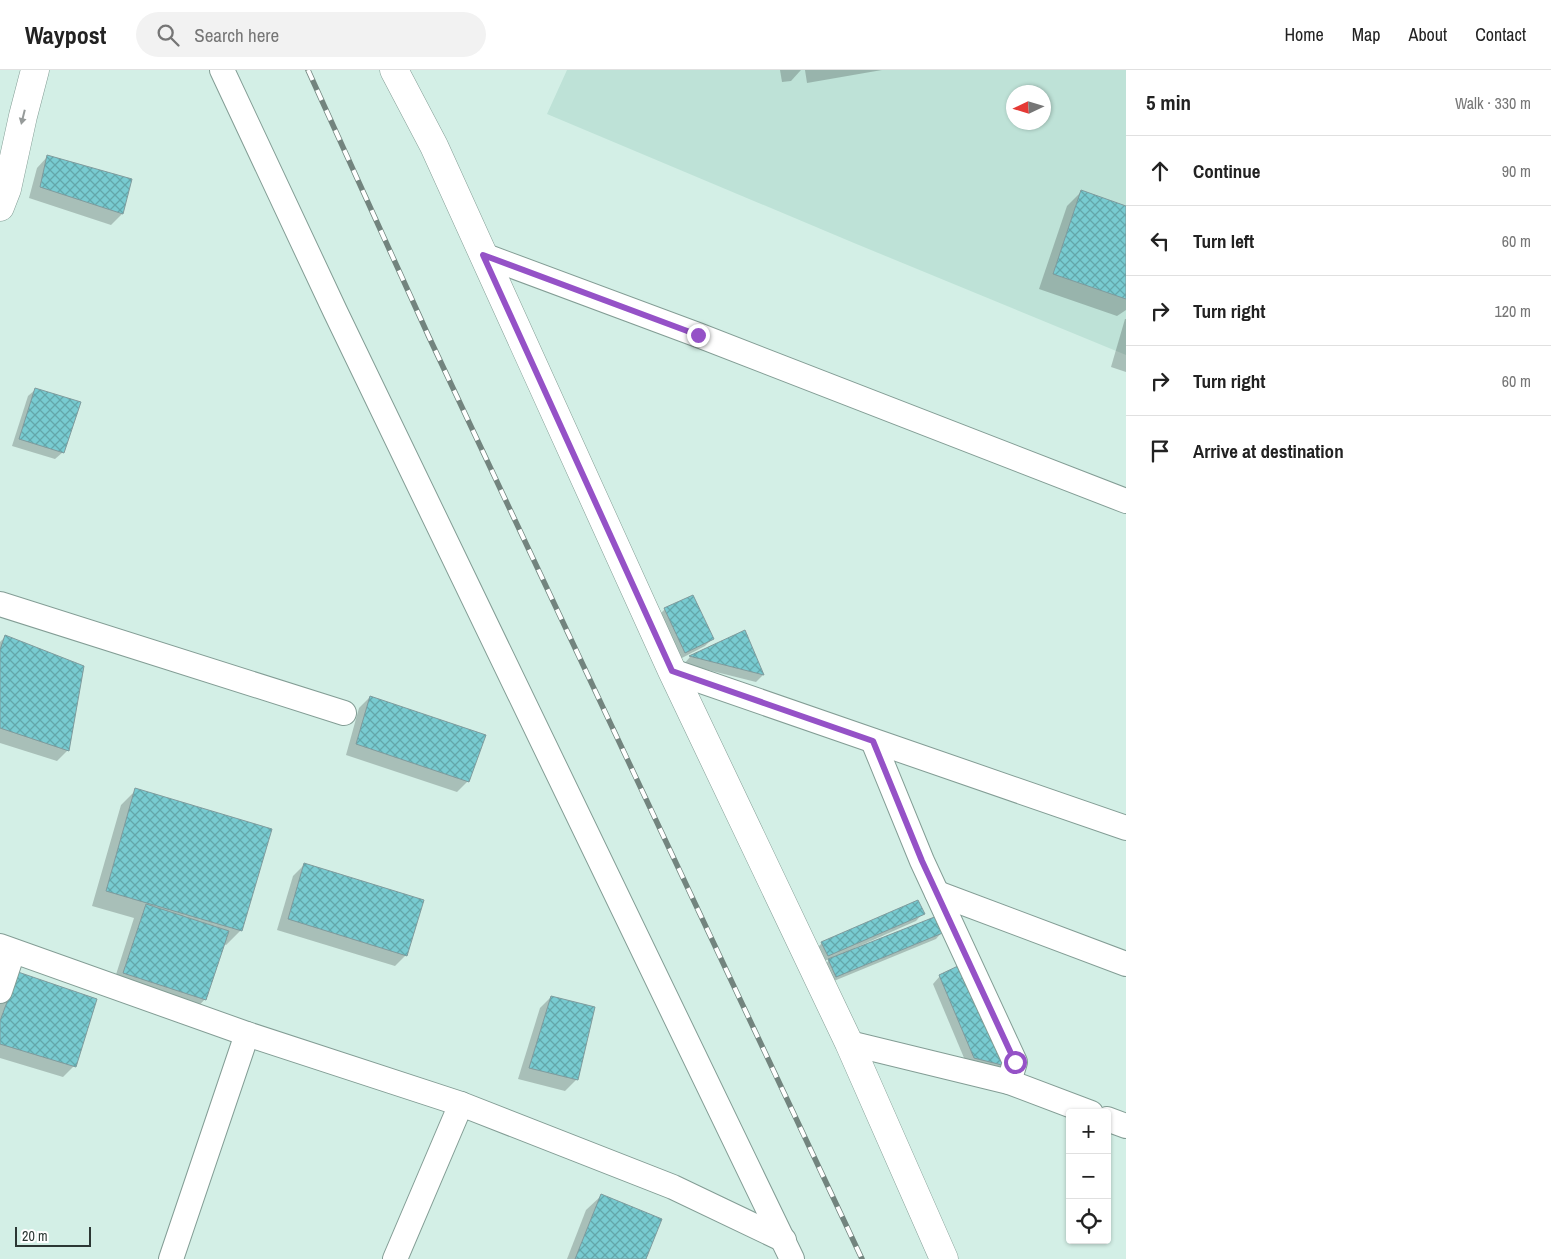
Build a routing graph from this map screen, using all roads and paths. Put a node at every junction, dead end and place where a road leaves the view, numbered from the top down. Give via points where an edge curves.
1 (35, 70) edge
2 (222, 70) edge
3 (394, 70) edge
4 (0, 207) edge
5 (483, 255) junction
6 (1126, 501) edge
7 (0, 604) edge
8 (672, 671) junction
9 (344, 713) dead end
10 (873, 741) junction
11 (1126, 828) edge
12 (937, 893) junction
13 (7, 949) edge
14 (1126, 964) edge
15 (0, 992) edge
16 (247, 1034) junction
17 (849, 1043) junction
18 (1009, 1082) junction
19 (461, 1104) junction
20 (1080, 1109) edge
21 (1111, 1120) edge
22 (1126, 1126) edge
23 (788, 1249) edge
24 (171, 1259) edge
25 (395, 1259) edge
26 (944, 1259) edge

1 -> 4 street
2 - 23 street via 339,320
3 - 5 street via 434,146
5 - 6 street
5 - 8 street
7 - 9 street
8 - 10 street
8 - 17 street
10 - 11 street
10 - 12 street
12 - 14 street
12 - 18 street via 1015,1062
13 - 15 street
13 - 16 street
16 - 19 street
16 - 24 street
17 - 18 street
17 - 26 street
18 - 20 street
19 - 23 street via 673,1187
19 - 25 street
21 - 22 street

